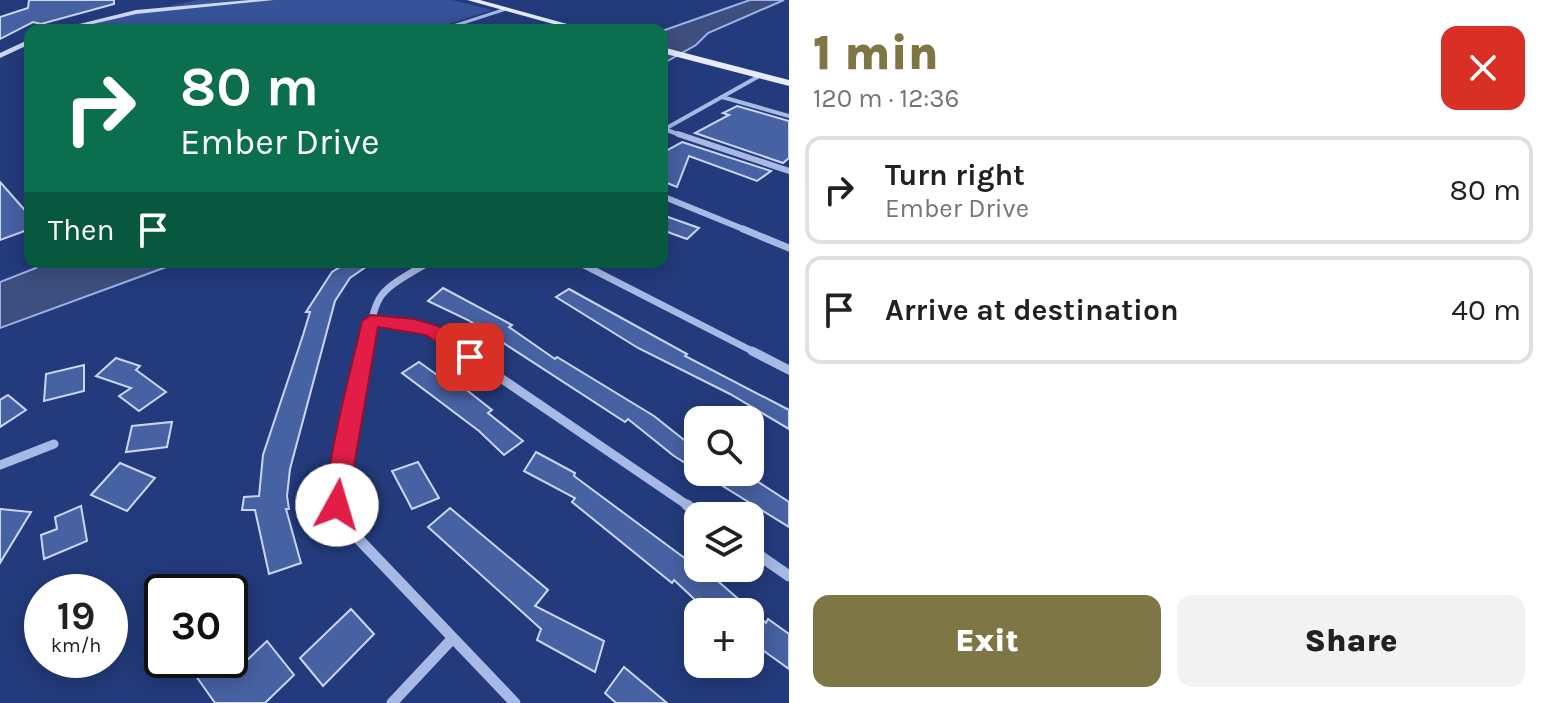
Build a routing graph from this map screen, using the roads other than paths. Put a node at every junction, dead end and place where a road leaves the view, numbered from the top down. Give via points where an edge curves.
1 (271, 0) edge
2 (471, 0) edge
3 (506, 9) junction
4 (84, 24) edge
5 (461, 24) edge
6 (562, 24) edge
7 (24, 44) edge
8 (668, 52) edge
9 (0, 56) edge
10 (761, 75) junction
11 (789, 83) edge
12 (722, 97) junction
13 (789, 116) edge
14 (668, 126) edge
15 (668, 131) edge
16 (789, 171) edge
17 (668, 198) edge
18 (789, 248) edge
19 (419, 268) edge
20 (590, 268) edge
21 (371, 321) junction
22 (789, 370) edge
23 (54, 444) dead end
24 (0, 465) edge
25 (684, 504) edge
26 (764, 559) edge
27 (789, 576) edge
28 (452, 639) junction
29 (392, 703) edge
30 (515, 703) edge

1 - 4 main road via 136,12
2 - 3 main road
3 - 5 street
3 - 6 main road
7 - 9 main road
8 - 10 main road
10 - 11 main road
10 - 12 street
12 - 13 street
12 - 14 street
15 - 16 street
17 - 18 street
19 - 21 street via 384,289
20 - 22 street
21 - 25 street via 432,331
21 - 28 street via 337,505 350,530
23 - 24 street
26 - 27 street
28 - 29 street
28 - 30 street

